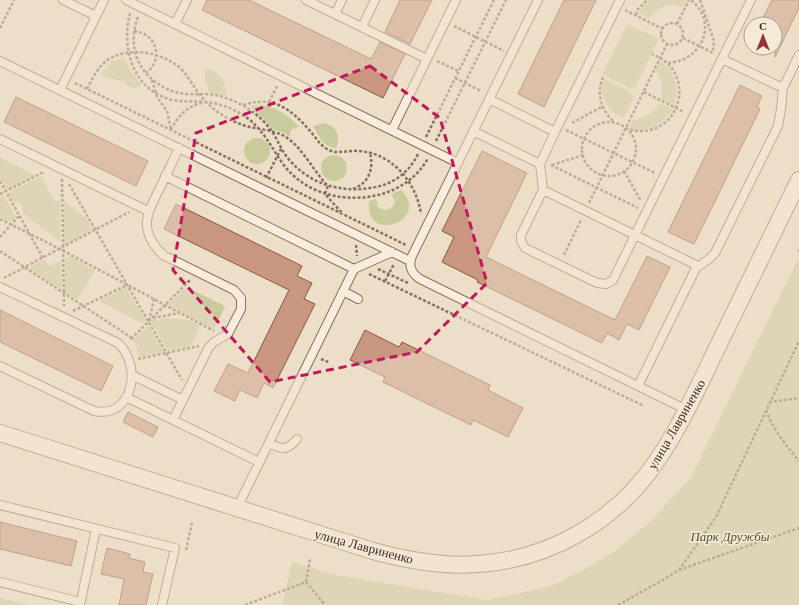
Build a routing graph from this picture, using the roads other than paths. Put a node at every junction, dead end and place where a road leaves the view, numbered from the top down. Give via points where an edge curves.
1 (63, 0) edge
2 (104, 0) edge
3 (187, 0) edge
4 (306, 0) edge
5 (342, 0) edge
6 (375, 0) edge
7 (456, 0) edge
8 (538, 0) edge
9 (751, 0) edge
10 (130, 2) edge
11 (619, 3) edge
12 (335, 14) junction
13 (96, 16) junction
14 (175, 24) junction
15 (362, 27) junction
16 (799, 55) edge
17 (427, 58) junction
18 (722, 58) junction
19 (0, 60) edge
20 (783, 88) junction
21 (60, 90) junction
22 (490, 98) junction
23 (392, 130) junction
24 (473, 131) junction
25 (555, 132) junction
26 (0, 139) edge
27 (179, 148) junction
28 (541, 162) junction
29 (458, 163) junction
30 (165, 176) junction
31 (799, 180) edge
32 (544, 190) junction
33 (148, 211) junction
34 (635, 235) junction
35 (395, 254) junction
36 (410, 261) junction
37 (698, 266) junction
38 (356, 268) junction
39 (0, 287) edge
40 (344, 291) junction
41 (358, 299) dead end
42 (0, 366) edge
43 (132, 375) junction
44 (638, 386) junction
45 (126, 396) junction
46 (183, 400) junction
47 (687, 410) junction
48 (173, 420) junction
49 (0, 432) edge
50 (297, 439) dead end
51 (269, 443) junction
52 (259, 462) junction
53 (0, 505) edge
54 (237, 508) junction
55 (96, 529) junction
56 (0, 582) edge
57 (80, 604) edge
58 (162, 605) edge

1 - 13 lane
2 - 13 lane
3 - 14 lane
4 - 12 lane
5 - 12 lane
6 - 15 lane
7 - 17 lane
8 - 22 lane
9 - 18 lane
10 - 14 lane
11 - 25 lane
12 - 15 lane
13 - 21 lane
14 - 23 lane
15 - 17 lane
16 - 20 lane
17 - 23 lane
18 - 20 lane
18 - 34 lane
19 - 21 lane
20 - 37 lane via 778,126 716,253
21 - 27 lane
22 - 24 lane
22 - 25 lane
23 - 29 lane
24 - 28 lane
24 - 29 lane
25 - 28 lane
26 - 33 lane
27 - 30 lane
27 - 35 lane
28 - 32 lane
29 - 36 lane
30 - 33 lane
30 - 38 lane
31 - 47 street, улица Лавриненко
32 - 34 lane
32 - 34 lane via 521,235 521,241 525,248 559,265 597,283 606,284 613,280
33 - 46 lane via 148,232 156,248 163,255 234,290 241,298 241,309 231,329 209,347
34 - 37 lane
35 - 36 lane
35 - 38 lane
36 - 44 lane via 414,275 420,279
37 - 44 lane
38 - 40 lane
39 - 43 lane via 118,343 129,361
40 - 41 lane
40 - 51 lane
42 - 45 lane via 94,411 112,411
43 - 45 lane via 132,384
43 - 46 lane
44 - 47 lane
45 - 48 lane
46 - 48 lane
47 - 54 street, улица Лавриненко via 656,462 628,496 600,520 575,536 543,551 495,563 471,565 409,559 373,551
48 - 52 lane
49 - 54 street, улица Лавриненко
50 - 51 lane via 291,446 282,449
51 - 52 lane
52 - 54 lane
53 - 55 lane
55 - 57 lane
55 - 58 lane via 175,548
56 - 57 lane

